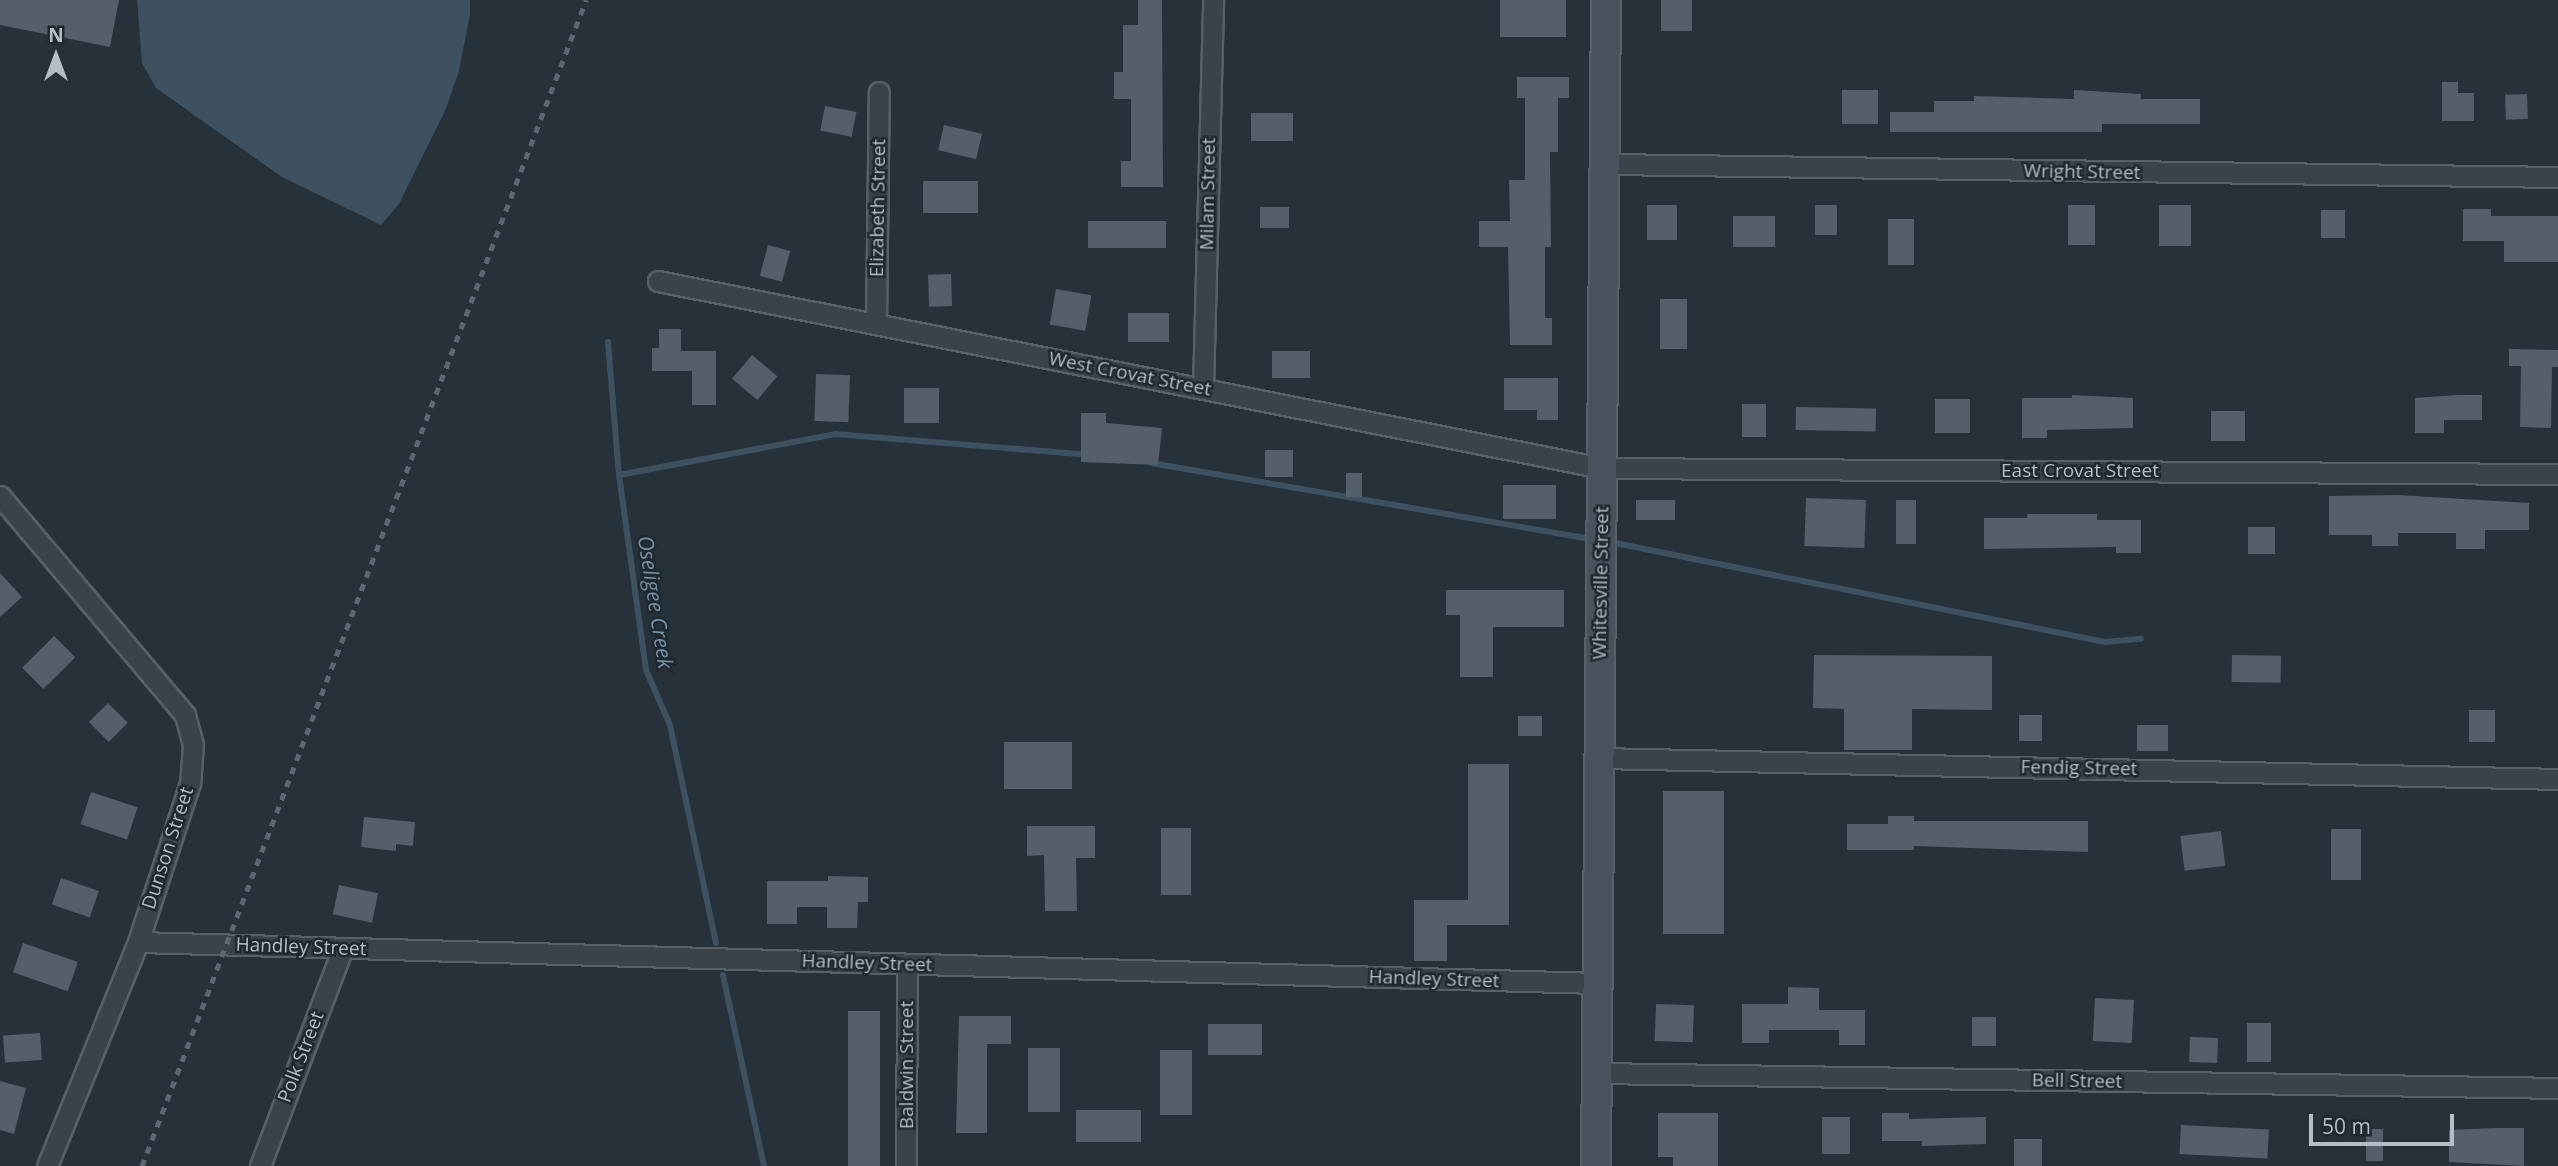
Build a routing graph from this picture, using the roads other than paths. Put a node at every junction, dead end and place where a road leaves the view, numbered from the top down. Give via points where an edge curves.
1 (1213, 0) edge
2 (1606, 0) edge
3 (879, 92) dead end
4 (1606, 164) junction
5 (2558, 177) edge
6 (658, 281) dead end
7 (876, 324) junction
8 (1203, 388) junction
9 (1602, 468) junction
10 (2558, 474) edge
11 (0, 496) edge
12 (1599, 758) junction
13 (2558, 779) edge
14 (138, 942) junction
15 (343, 948) junction
16 (907, 964) junction
17 (1597, 983) junction
18 (1597, 1073) junction
19 (2558, 1088) edge
20 (47, 1166) edge
21 (260, 1166) edge
22 (906, 1166) edge
23 (1596, 1166) edge

1 - 8 street, Milam Street
2 - 4 main road, Whitesville Street
3 - 7 street, Elizabeth Street
4 - 5 street, Wright Street
4 - 9 main road, Whitesville Street
6 - 7 street, West Crovat Street
7 - 8 street, West Crovat Street
8 - 9 street, West Crovat Street
9 - 10 street, East Crovat Street
9 - 12 main road, Whitesville Street
11 - 14 street, Dunson Street via 185,716 193,744 190,783
12 - 13 street, Fendig Street
12 - 17 main road, Whitesville Street
14 - 15 street, Handley Street
14 - 20 street, Dunson Street
15 - 16 street, Handley Street
15 - 21 street, Polk Street
16 - 17 street, Handley Street
16 - 22 street, Baldwin Street
17 - 18 main road, Whitesville Street
18 - 19 street, Bell Street
18 - 23 main road, Whitesville Street

